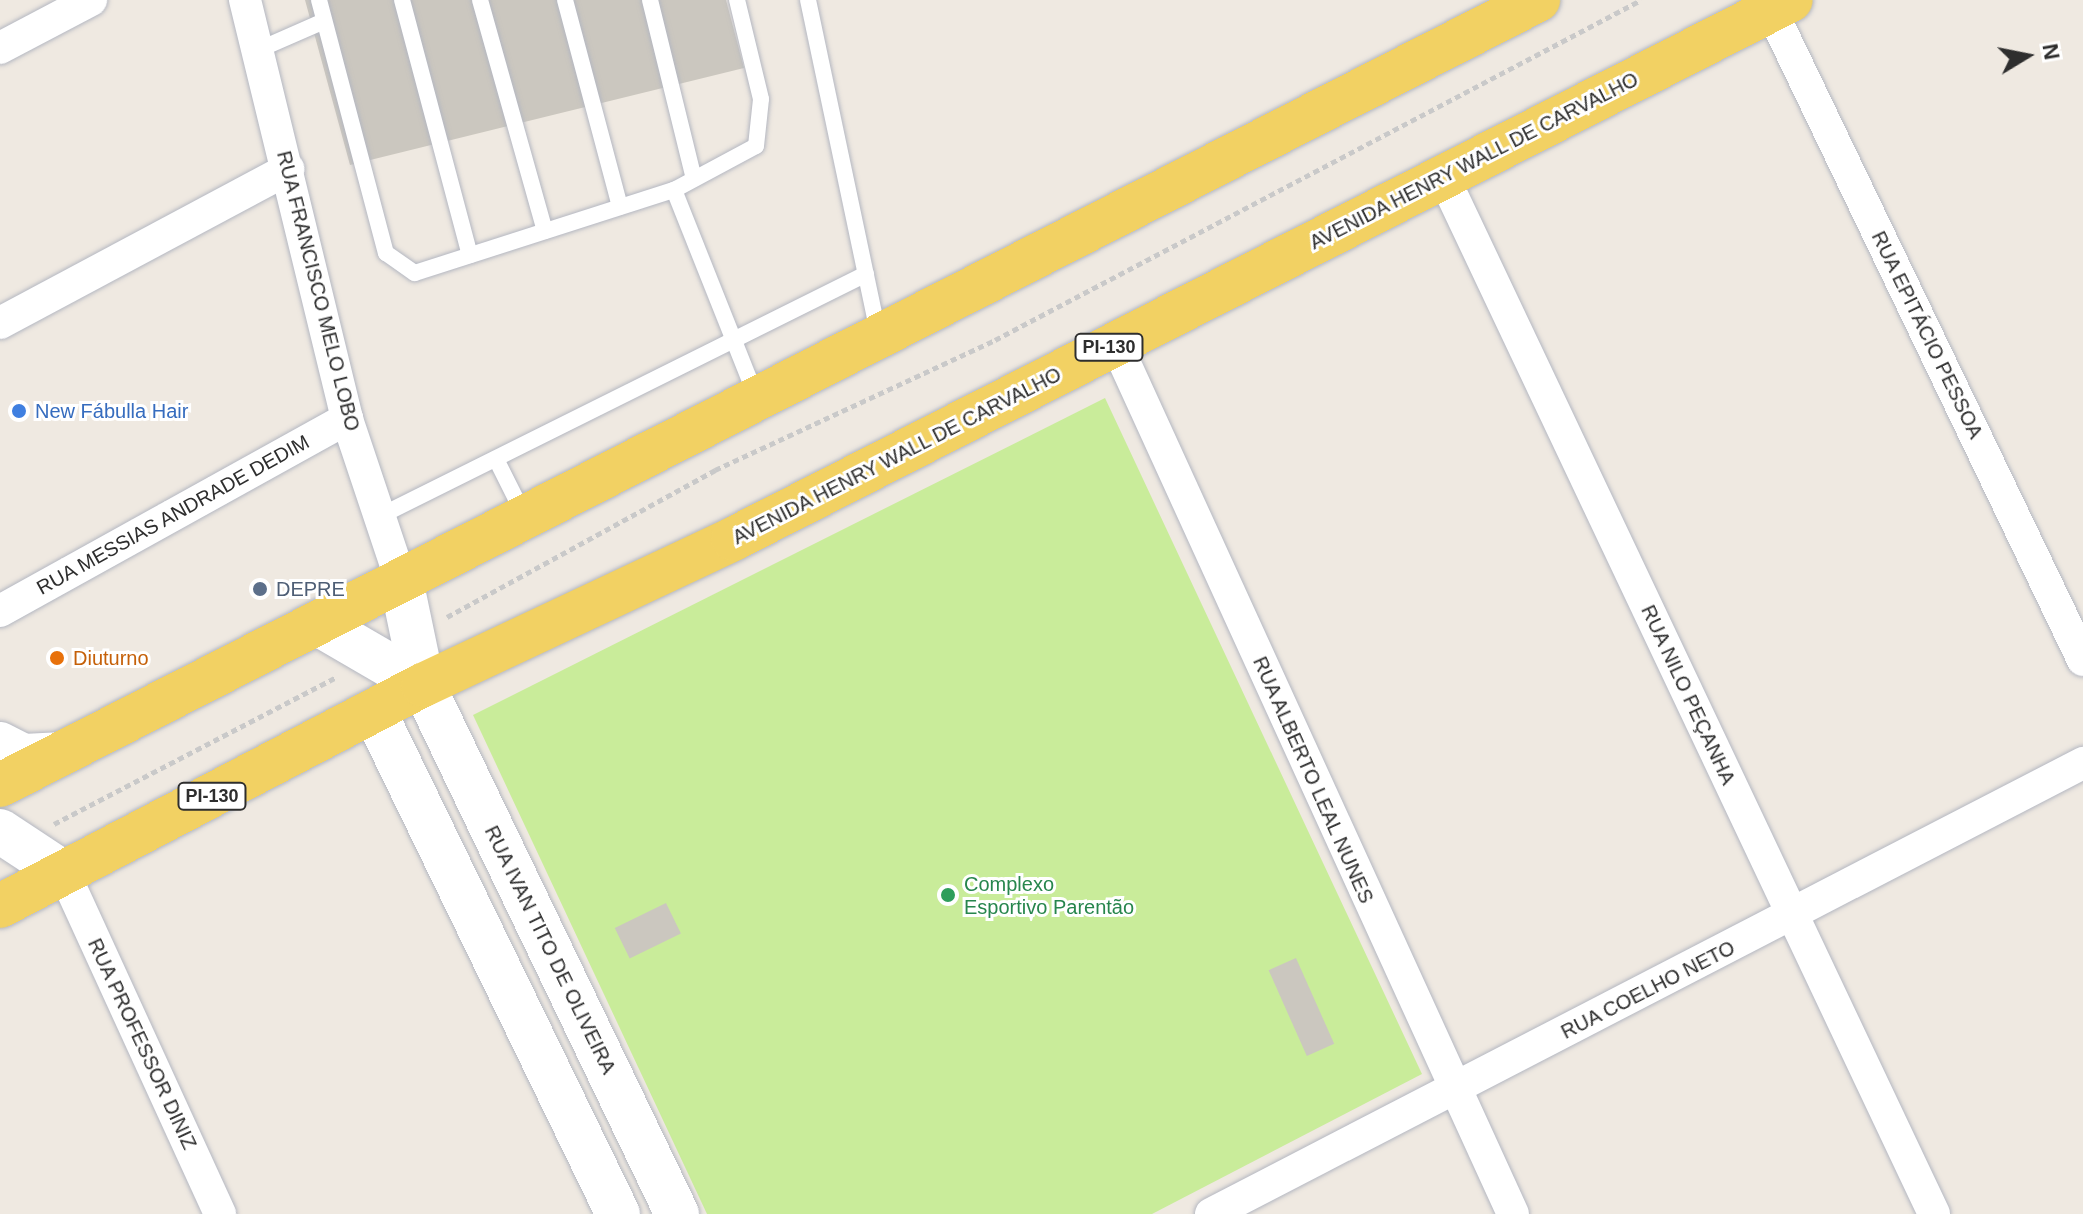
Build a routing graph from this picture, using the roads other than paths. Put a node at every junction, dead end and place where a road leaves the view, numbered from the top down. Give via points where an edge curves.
1 (91, 0) edge
2 (245, 0) edge
3 (319, 0) edge
4 (402, 0) edge
5 (480, 0) edge
6 (565, 0) edge
7 (650, 0) edge
8 (737, 0) edge
9 (808, 0) edge
10 (1538, 0) edge
11 (1781, 5) edge
12 (324, 21) junction
13 (0, 48) edge
14 (258, 50) junction
15 (289, 169) junction
16 (1443, 176) junction
17 (694, 179) junction
18 (674, 190) junction
19 (620, 207) junction
20 (545, 231) junction
21 (470, 255) junction
22 (866, 274) junction
23 (0, 323) edge
24 (878, 333) junction
25 (736, 341) junction
26 (1116, 344) junction
27 (756, 396) junction
28 (347, 419) junction
29 (496, 459) junction
30 (524, 515) junction
31 (380, 516) junction
32 (401, 580) junction
33 (0, 611) edge
34 (320, 625) junction
35 (396, 645) junction
36 (2083, 660) edge
37 (423, 685) junction
38 (374, 711) junction
39 (0, 744) edge
40 (59, 754) junction
41 (2083, 763) edge
42 (0, 785) edge
43 (8, 837) edge
44 (64, 873) junction
45 (0, 906) edge
46 (1792, 915) junction
47 (591, 1034) junction
48 (541, 1057) junction
49 (1453, 1090) junction
50 (220, 1214) edge
51 (618, 1214) edge
52 (677, 1214) edge
53 (1211, 1214) edge
54 (1513, 1214) edge
55 (1934, 1214) edge

1 - 13 street
2 - 14 street, RUA FRANCISCO MELO LOBO
3 - 12 lane
4 - 21 lane
5 - 20 lane
6 - 19 lane
7 - 17 lane
8 - 17 lane via 762,127 756,146
9 - 22 lane
10 - 24 main road
11 - 16 main road, AVENIDA HENRY WALL DE CARVALHO / PI-130
11 - 36 street, RUA EPITÁCIO PESSOA
12 - 14 lane
12 - 21 lane via 386,253 415,273
14 - 15 street, RUA FRANCISCO MELO LOBO
15 - 23 street
15 - 28 street, RUA FRANCISCO MELO LOBO
16 - 26 main road, AVENIDA HENRY WALL DE CARVALHO / PI-130
16 - 46 street, RUA NILO PEÇANHA
17 - 18 lane
18 - 19 lane
18 - 25 lane
19 - 20 lane
20 - 21 lane
22 - 24 lane
22 - 25 lane
24 - 27 main road
25 - 27 lane
25 - 29 lane
26 - 37 main road, AVENIDA HENRY WALL DE CARVALHO / PI-130 via 733,539
26 - 49 street, RUA ALBERTO LEAL NUNES
27 - 30 main road
28 - 31 street, RUA FRANCISCO MELO LOBO
28 - 33 street, RUA MESSIAS ANDRADE DEDIM
29 - 30 lane
29 - 31 lane
30 - 32 main road
31 - 32 street, RUA FRANCISCO MELO LOBO
32 - 34 main road
32 - 35 street
34 - 35 street
34 - 40 main road
35 - 37 street
37 - 38 main road, AVENIDA HENRY WALL DE CARVALHO / PI-130
37 - 47 street, RUA IVAN TITO DE OLIVEIRA
38 - 44 main road, AVENIDA HENRY WALL DE CARVALHO / PI-130
38 - 48 street
39 - 40 street via 24,756
40 - 42 main road
41 - 46 street, RUA COELHO NETO
43 - 44 street
44 - 45 main road, AVENIDA HENRY WALL DE CARVALHO / PI-130
44 - 50 street, RUA PROFESSOR DINIZ
46 - 49 street, RUA COELHO NETO
46 - 55 street, RUA NILO PEÇANHA
47 - 48 street
47 - 52 street, RUA IVAN TITO DE OLIVEIRA
48 - 51 street
49 - 53 street, RUA COELHO NETO
49 - 54 street, RUA ALBERTO LEAL NUNES

